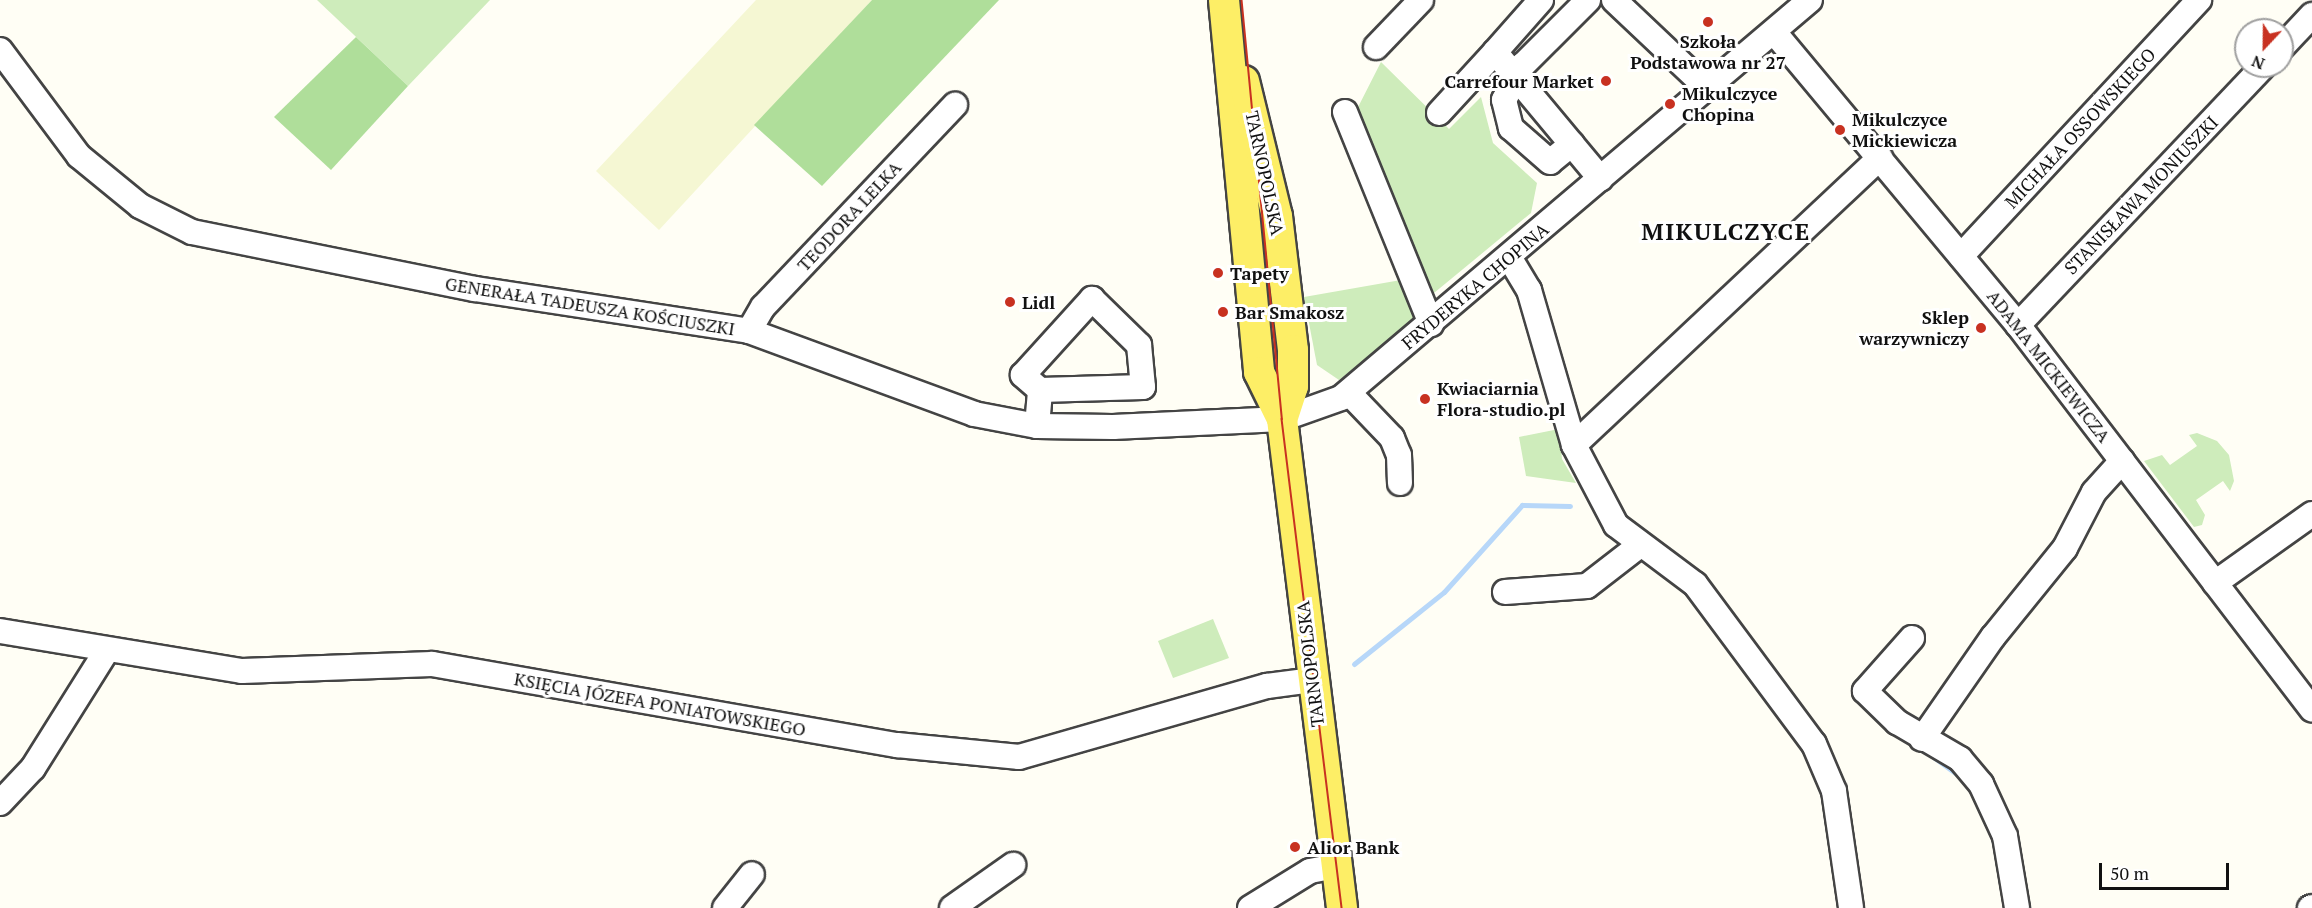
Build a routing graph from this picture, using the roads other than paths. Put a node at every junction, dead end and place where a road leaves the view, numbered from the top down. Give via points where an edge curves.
1 (1224, 0) edge
2 (1421, 0) edge
3 (1541, 0) edge
4 (1588, 0) edge
5 (1614, 0) edge
6 (1810, 0) edge
7 (2199, 0) edge
8 (2312, 15) edge
9 (1774, 32) junction
10 (2294, 34) edge
11 (1376, 47) dead end
12 (0, 50) edge
13 (1495, 52) junction
14 (7, 77) edge
15 (2253, 78) edge
16 (1518, 80) junction
17 (1708, 89) junction
18 (955, 105) dead end
19 (1344, 112) dead end
20 (1439, 113) dead end
21 (1572, 144) junction
22 (1880, 158) junction
23 (1600, 179) junction
24 (1961, 256) junction
25 (1509, 257) junction
26 (1431, 324) junction
27 (2018, 325) junction
28 (749, 331) junction
29 (1040, 390) junction
30 (1349, 393) junction
31 (1282, 419) junction
32 (1037, 426) junction
33 (1574, 445) junction
34 (2122, 460) junction
35 (1400, 483) dead end
36 (2312, 514) edge
37 (1640, 545) junction
38 (2215, 583) junction
39 (1505, 592) dead end
40 (0, 631) edge
41 (1912, 638) dead end
42 (107, 650) junction
43 (1312, 680) junction
44 (2312, 709) edge
45 (1922, 739) junction
46 (0, 803) edge
47 (1013, 865) dead end
48 (1335, 866) junction
49 (752, 874) dead end
50 (725, 908) edge
51 (952, 908) edge
52 (1250, 908) edge
53 (1342, 908) edge
54 (1851, 908) edge
55 (2017, 908) edge

1 - 31 main road, TARNOPOLSKA via 1259,372
2 - 11 street
3 - 13 street
4 - 16 street via 1523,65
5 - 17 street
6 - 9 street, FRYDERYKA CHOPINA
7 - 24 street, MICHAŁA OSSOWSKIEGO
8 - 10 street
9 - 17 street, FRYDERYKA CHOPINA
9 - 22 street, ADAMA MICKIEWICZA
12 - 14 street, GENERAŁA TADEUSZA KOŚCIUSZKI
13 - 16 street
13 - 20 street
14 - 28 street, GENERAŁA TADEUSZA KOŚCIUSZKI via 80,156 140,206 175,225 214,237 475,289
15 - 27 street, STANISŁAWA MONIUSZKI
16 - 21 street
16 - 21 street via 1504,100 1511,128 1550,162
17 - 23 street, FRYDERYKA CHOPINA
18 - 28 street, TEODORA LELKA via 763,307
19 - 26 street
21 - 23 street
22 - 24 street, ADAMA MICKIEWICZA
22 - 33 street
23 - 25 street, FRYDERYKA CHOPINA
24 - 27 street, ADAMA MICKIEWICZA
25 - 26 street, FRYDERYKA CHOPINA
25 - 33 street via 1529,290
26 - 30 street, FRYDERYKA CHOPINA
27 - 34 street, ADAMA MICKIEWICZA
28 - 32 street, GENERAŁA TADEUSZA KOŚCIUSZKI via 974,414
29 - 29 street via 1023,375 1092,299 1139,345 1143,387
29 - 32 street
30 - 31 street, FRYDERYKA CHOPINA via 1317,409
30 - 35 street via 1392,438 1399,455
31 - 32 street, GENERAŁA TADEUSZA KOŚCIUSZKI via 1113,427
31 - 43 main road, TARNOPOLSKA
33 - 37 street via 1616,525
34 - 38 street, ADAMA MICKIEWICZA
34 - 45 street via 2094,492 2065,548 1993,637
36 - 38 street
37 - 39 street via 1587,586
37 - 54 street via 1695,584 1814,744 1834,790
38 - 44 street, ADAMA MICKIEWICZA
40 - 42 street, KSIĘCIA JÓZEFA PONIATOWSKIEGO
41 - 45 street via 1865,691 1897,722
42 - 43 street, KSIĘCIA JÓZEFA PONIATOWSKIEGO via 262,672 432,664 897,745 1019,757 1267,686
42 - 46 street via 33,768
43 - 48 main road, TARNOPOLSKA
45 - 55 street via 1970,769 1994,807 2011,860
47 - 51 street
48 - 52 street via 1310,871
48 - 53 main road, TARNOPOLSKA
49 - 50 street

